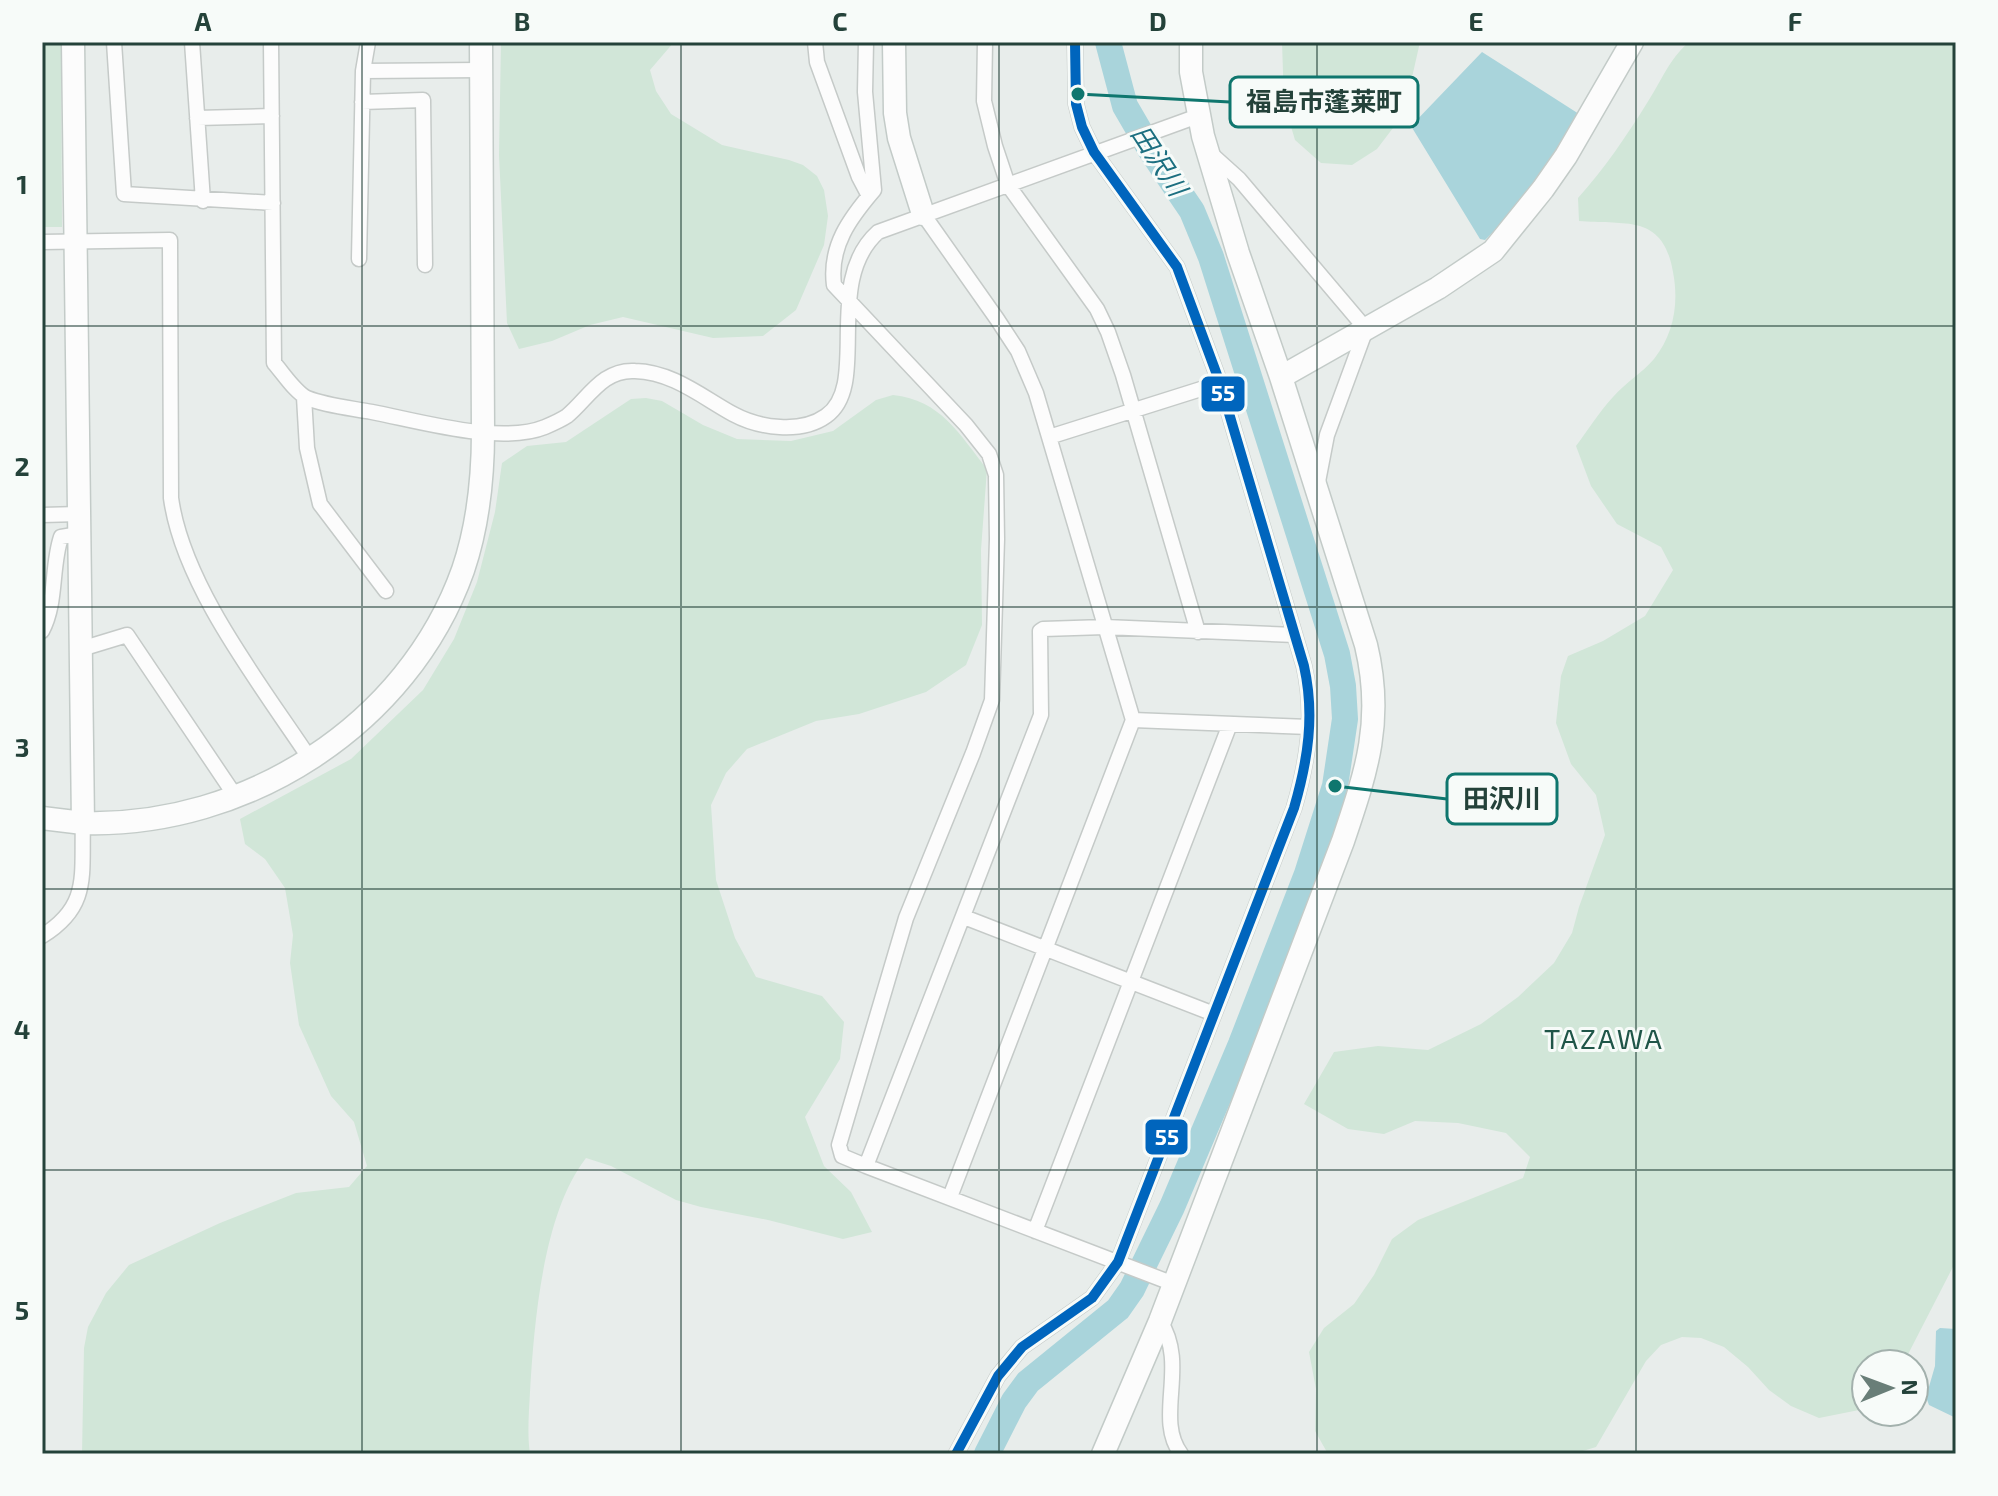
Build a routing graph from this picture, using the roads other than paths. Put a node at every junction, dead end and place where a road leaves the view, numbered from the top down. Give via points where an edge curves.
1 (73, 42) edge
2 (114, 42) edge
3 (192, 42) edge
4 (271, 42) edge
5 (368, 42) edge
6 (481, 42) edge
7 (815, 42) edge
8 (866, 42) edge
9 (894, 42) edge
10 (985, 42) edge
11 (1075, 42) edge
12 (1191, 42) edge
13 (1632, 42) edge
14 (481, 70) junction
15 (363, 71) junction
16 (362, 102) junction
17 (272, 116) junction
18 (1198, 116) junction
19 (197, 118) junction
20 (1208, 151) junction
21 (1094, 152) junction
22 (1008, 185) junction
23 (869, 196) junction
24 (203, 201) junction
25 (273, 203) junction
26 (923, 214) junction
27 (75, 241) junction
28 (42, 242) edge
29 (359, 259) dead end
30 (425, 265) dead end
31 (849, 303) junction
32 (1366, 329) junction
33 (1281, 377) junction
34 (1220, 383) junction
35 (304, 397) junction
36 (1132, 409) junction
37 (483, 432) junction
38 (1049, 437) junction
39 (1316, 492) junction
40 (42, 515) edge
41 (79, 524) junction
42 (386, 591) dead end
43 (1105, 627) junction
44 (42, 631) edge
45 (1198, 632) junction
46 (1295, 635) junction
47 (81, 649) junction
48 (1133, 720) junction
49 (1230, 724) junction
50 (1309, 727) junction
51 (310, 759) junction
52 (236, 797) junction
53 (42, 818) edge
54 (83, 823) junction
55 (964, 917) junction
56 (42, 936) edge
57 (1047, 949) junction
58 (1129, 982) junction
59 (1214, 1014) junction
60 (866, 1166) junction
61 (950, 1197) junction
62 (1035, 1231) junction
63 (1118, 1262) junction
64 (1174, 1284) junction
65 (1160, 1321) junction
66 (956, 1454) edge
67 (1103, 1454) edge
68 (1181, 1454) edge

1 - 27 street
2 - 24 street via 124,194
3 - 19 street
4 - 17 street
5 - 15 street
6 - 14 street
7 - 23 street via 817,62
8 - 23 street via 874,190
9 - 26 street via 899,138
10 - 22 street via 984,101
11 - 21 street via 1076,104
12 - 18 street
13 - 32 street via 1566,156 1493,251
14 - 15 street
14 - 37 street
15 - 16 street
16 - 29 street
16 - 30 street via 423,100
17 - 19 street
17 - 25 street
18 - 20 street
18 - 21 street
19 - 24 street
20 - 32 street via 1266,209
20 - 33 street
21 - 22 street
21 - 34 street via 1177,267
22 - 26 street
22 - 36 street via 1097,309
23 - 31 street via 849,222 832,263 834,285
24 - 25 street
25 - 35 street via 274,363
26 - 31 street via 878,232 866,243 851,277
26 - 38 street via 1018,351
27 - 28 street
27 - 41 street
27 - 51 street via 170,240 175,519 200,587
31 - 37 street via 843,391 829,414 805,426 772,427 736,416 684,384 632,370 613,375 566,416 543,428
31 - 60 street via 979,440 996,475 992,700 906,918 839,1145 842,1156
32 - 33 street
32 - 39 street via 1327,435
33 - 39 street
34 - 36 street
34 - 46 street
35 - 37 street
35 - 42 street via 307,448 320,504
36 - 38 street
36 - 45 street
37 - 51 street via 482,485 470,546 436,629 386,695
38 - 43 street
39 - 64 street via 1374,677 1371,744 1343,841
40 - 41 street
41 - 44 street via 61,537
41 - 47 street
43 - 45 street
43 - 48 street
43 - 55 street via 1040,631 1041,715
45 - 46 street
46 - 50 street via 1308,682
47 - 52 street via 127,635
47 - 54 street
48 - 49 street
48 - 57 street
49 - 50 street
49 - 58 street
50 - 59 street via 1294,808
51 - 52 street
52 - 54 street via 124,823
53 - 54 street
54 - 56 street via 78,901 62,923
55 - 57 street
55 - 60 street
57 - 58 street
57 - 61 street
58 - 59 street
58 - 62 street
59 - 63 street
60 - 61 street
61 - 62 street
62 - 63 street
63 - 64 street
63 - 66 street via 1092,1298 1022,1347 998,1376
64 - 65 street
65 - 67 street
65 - 68 street via 1174,1359 1170,1415 1172,1437

